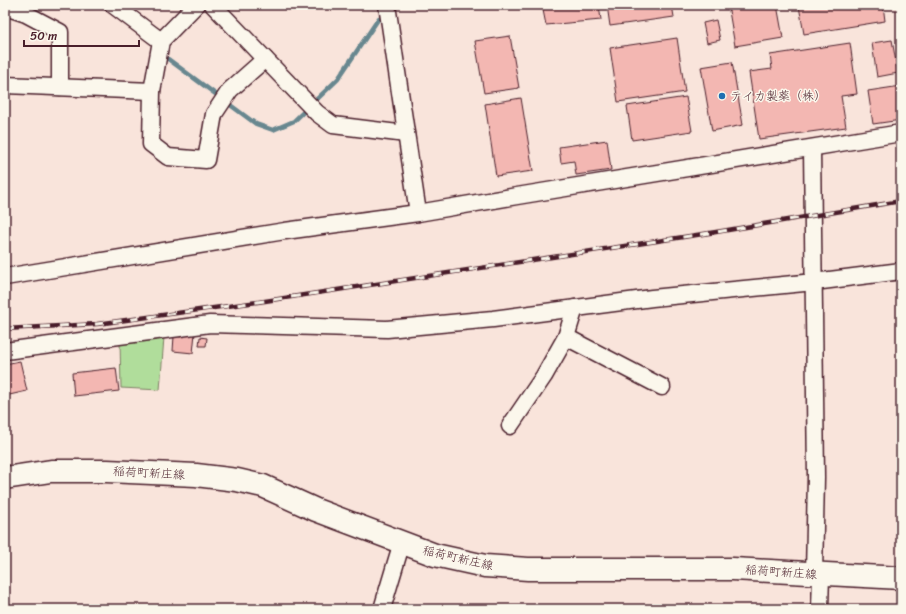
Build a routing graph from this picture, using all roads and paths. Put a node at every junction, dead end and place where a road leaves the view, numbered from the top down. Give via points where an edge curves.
1 (113, 5) edge
2 (196, 5) edge
3 (213, 5) edge
4 (388, 5) edge
5 (5, 7) edge
6 (161, 41) junction
7 (265, 59) junction
8 (5, 85) edge
9 (60, 87) junction
10 (152, 90) junction
11 (901, 133) edge
12 (406, 134) junction
13 (812, 148) junction
14 (418, 213) junction
15 (901, 271) edge
16 (5, 277) edge
17 (814, 282) junction
18 (576, 308) junction
19 (566, 337) junction
20 (5, 351) edge
21 (662, 387) dead end
22 (510, 426) dead end
23 (5, 478) edge
24 (402, 542) junction
25 (817, 574) junction
26 (901, 578) edge
27 (382, 609) edge
28 (820, 609) edge

1 - 6 street
2 - 6 street
3 - 7 street
4 - 12 street
5 - 9 street via 26,14 60,32
6 - 10 street
7 - 10 street via 230,90 214,114 206,160 168,157 151,144
7 - 12 street via 316,113 333,125
8 - 9 street
9 - 10 street
11 - 13 street
12 - 14 street
13 - 14 street
13 - 17 street
14 - 16 street via 285,231
15 - 17 street
17 - 18 street
17 - 25 street
18 - 19 street
18 - 20 street via 493,319 386,328 210,324
19 - 21 street
19 - 22 street via 544,376
23 - 24 main road, 稲荷町新庄線 via 51,471 107,471 196,475 237,480 263,486 316,510
24 - 25 main road, 稲荷町新庄線 via 435,555 485,566 528,569 734,569
24 - 27 street
25 - 26 main road, 稲荷町新庄線
25 - 28 street

